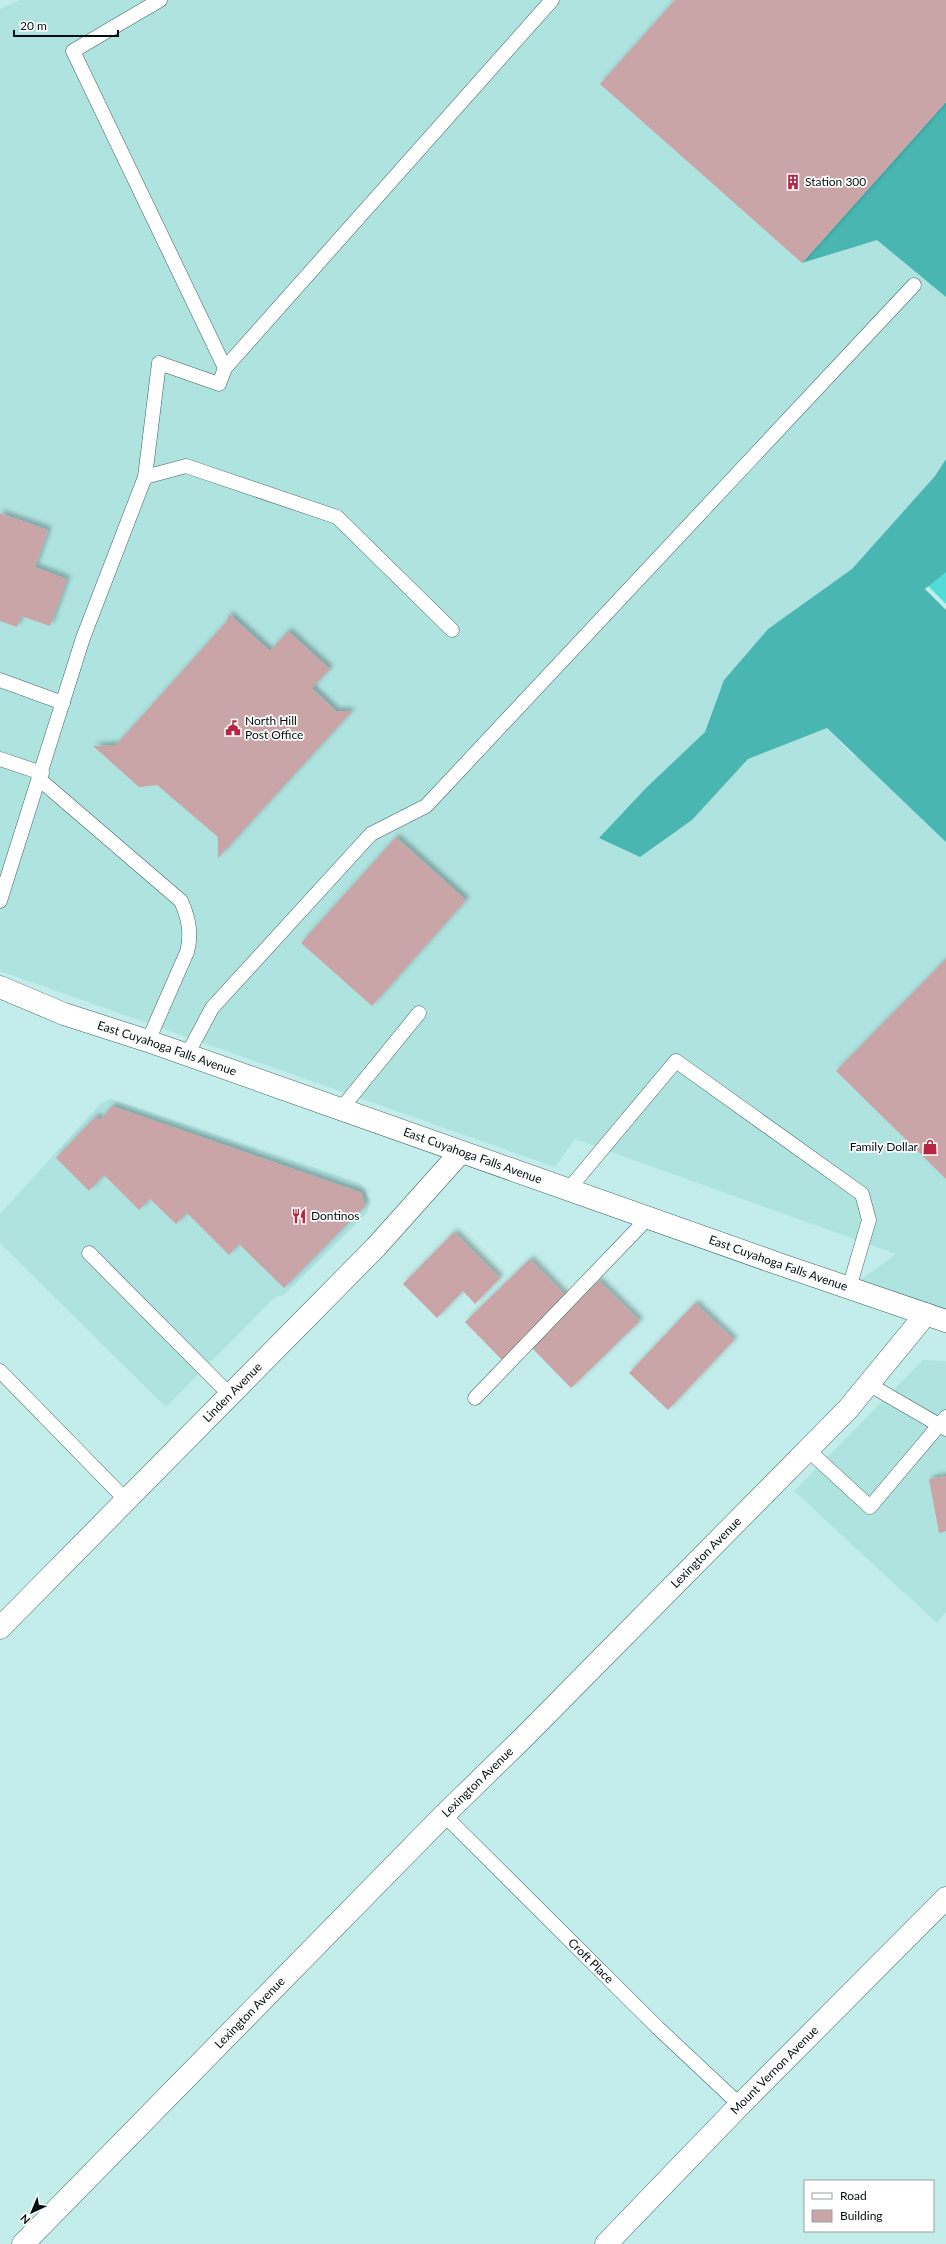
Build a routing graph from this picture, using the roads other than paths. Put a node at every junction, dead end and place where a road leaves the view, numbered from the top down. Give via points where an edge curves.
1 (160, 0) edge
2 (552, 0) edge
3 (914, 285) dead end
4 (225, 368) junction
5 (145, 477) junction
6 (452, 630) dead end
7 (0, 680) edge
8 (63, 703) junction
9 (0, 759) edge
10 (41, 776) junction
11 (3, 882) edge
12 (0, 901) edge
13 (0, 987) edge
14 (419, 1013) dead end
15 (148, 1041) junction
16 (187, 1055) junction
17 (341, 1109) junction
18 (461, 1152) junction
19 (568, 1190) junction
20 (648, 1218) junction
21 (89, 1253) dead end
22 (849, 1288) junction
23 (926, 1314) junction
24 (946, 1322) edge
25 (0, 1371) edge
26 (870, 1385) junction
27 (230, 1395) junction
28 (475, 1398) dead end
29 (943, 1424) edge
30 (808, 1450) junction
31 (126, 1500) junction
32 (0, 1628) edge
33 (444, 1815) junction
34 (946, 1898) edge
35 (740, 2104) junction
36 (23, 2244) edge
37 (606, 2244) edge

1 - 4 lane via 73,51
2 - 4 lane
3 - 16 lane via 426,806 371,834 212,1008
4 - 5 lane via 219,384 159,363
5 - 6 lane via 186,466 337,516
5 - 8 lane via 83,638
7 - 8 lane
8 - 10 lane
9 - 10 lane
10 - 11 lane
10 - 15 lane via 182,901 188,915 190,942 187,952
11 - 12 lane
13 - 15 street, East Cuyahoga Falls Avenue via 64,1014
14 - 17 lane
15 - 16 street, East Cuyahoga Falls Avenue
16 - 17 street, East Cuyahoga Falls Avenue
17 - 18 street, East Cuyahoga Falls Avenue
18 - 19 street, East Cuyahoga Falls Avenue
18 - 27 street, Linden Avenue via 376,1247
19 - 20 street, East Cuyahoga Falls Avenue
19 - 22 lane via 676,1061 862,1194 869,1220
20 - 22 street, East Cuyahoga Falls Avenue
20 - 28 lane
21 - 27 lane
22 - 23 street, East Cuyahoga Falls Avenue
23 - 24 street, East Cuyahoga Falls Avenue
23 - 26 street, Lexington Avenue
25 - 31 lane
26 - 29 lane
26 - 30 street, Lexington Avenue
27 - 31 street, Linden Avenue
29 - 30 lane via 870,1507
30 - 33 street, Lexington Avenue
31 - 32 street, Linden Avenue
33 - 35 lane, Croft Place via 658,2028
33 - 36 street, Lexington Avenue
34 - 35 street, Mount Vernon Avenue
35 - 37 street, Mount Vernon Avenue

